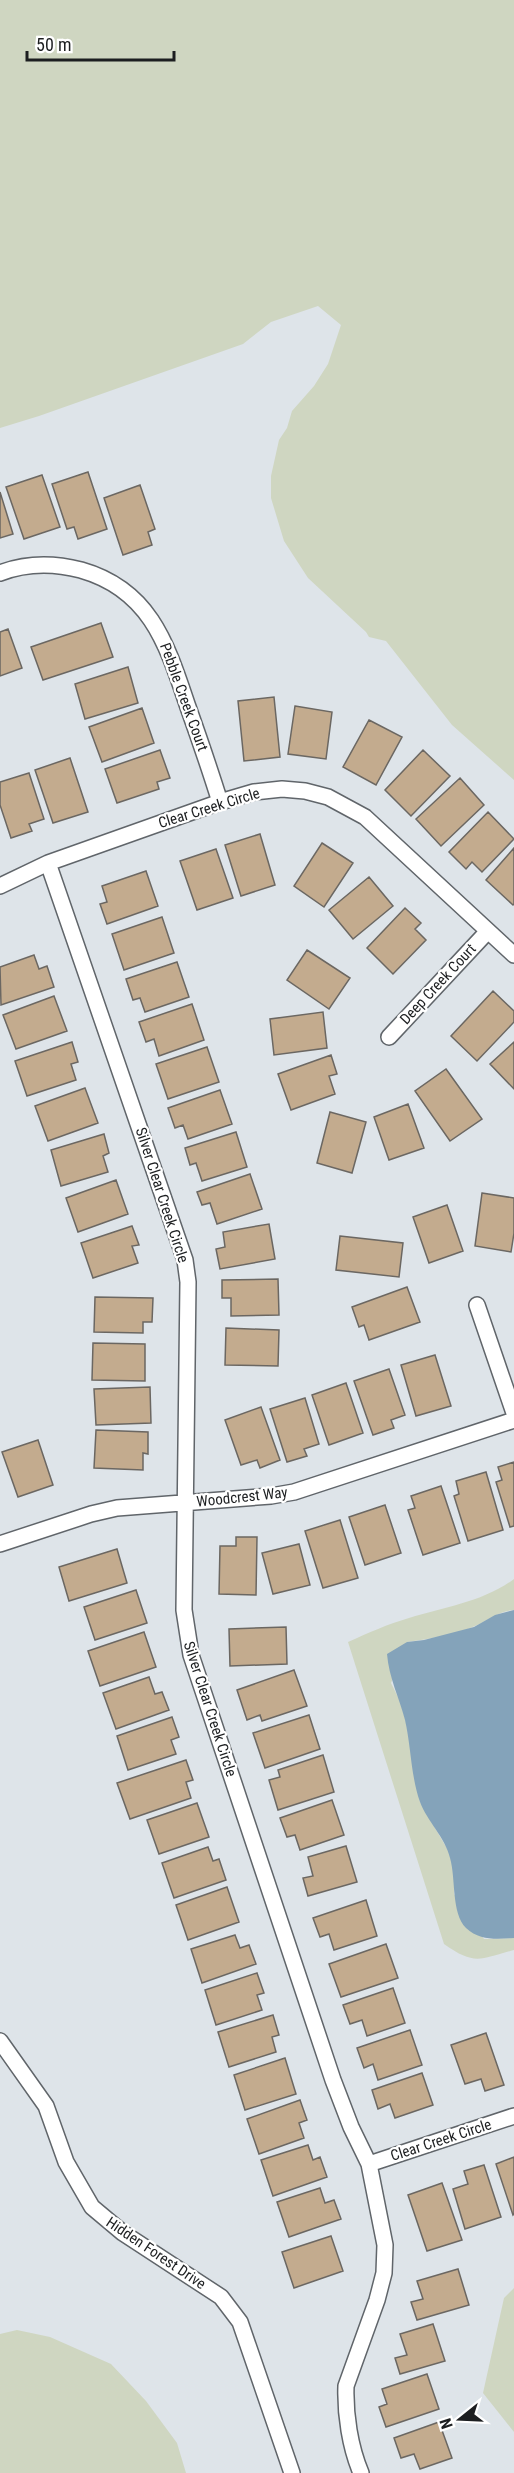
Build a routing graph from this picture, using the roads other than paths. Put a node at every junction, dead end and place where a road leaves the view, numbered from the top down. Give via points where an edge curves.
1 (0, 573) edge
2 (220, 802) junction
3 (48, 863) junction
4 (0, 886) edge
5 (488, 931) junction
6 (514, 955) edge
7 (389, 1037) dead end
8 (477, 1305) dead end
9 (514, 1413) edge
10 (514, 1420) edge
11 (186, 1502) junction
12 (0, 1544) edge
13 (0, 2041) edge
14 (514, 2116) edge
15 (369, 2164) junction
16 (292, 2473) edge
17 (361, 2473) edge

1 - 2 street, Pebble Creek Court via 27,566 68,567 91,573 136,602 168,648
2 - 3 street, Clear Creek Circle
2 - 5 street, Clear Creek Circle via 282,789 306,791 347,806 365,817
3 - 4 street, Clear Creek Circle
3 - 11 street, Silver Clear Creek Circle via 185,1260
5 - 6 street, Clear Creek Circle
5 - 7 street, Deep Creek Court
8 - 9 street
10 - 11 street, Woodcrest Way via 294,1492
11 - 12 street, Woodcrest Way via 108,1510
11 - 15 street, Silver Clear Creek Circle via 184,1610 191,1655 333,2080
13 - 16 street, Hidden Forest Drive via 46,2106 66,2162 92,2207 123,2233 221,2296 240,2322
14 - 15 street, Clear Creek Circle
15 - 17 street, Silver Clear Creek Circle via 385,2245 384,2273 377,2300 346,2386 352,2442

